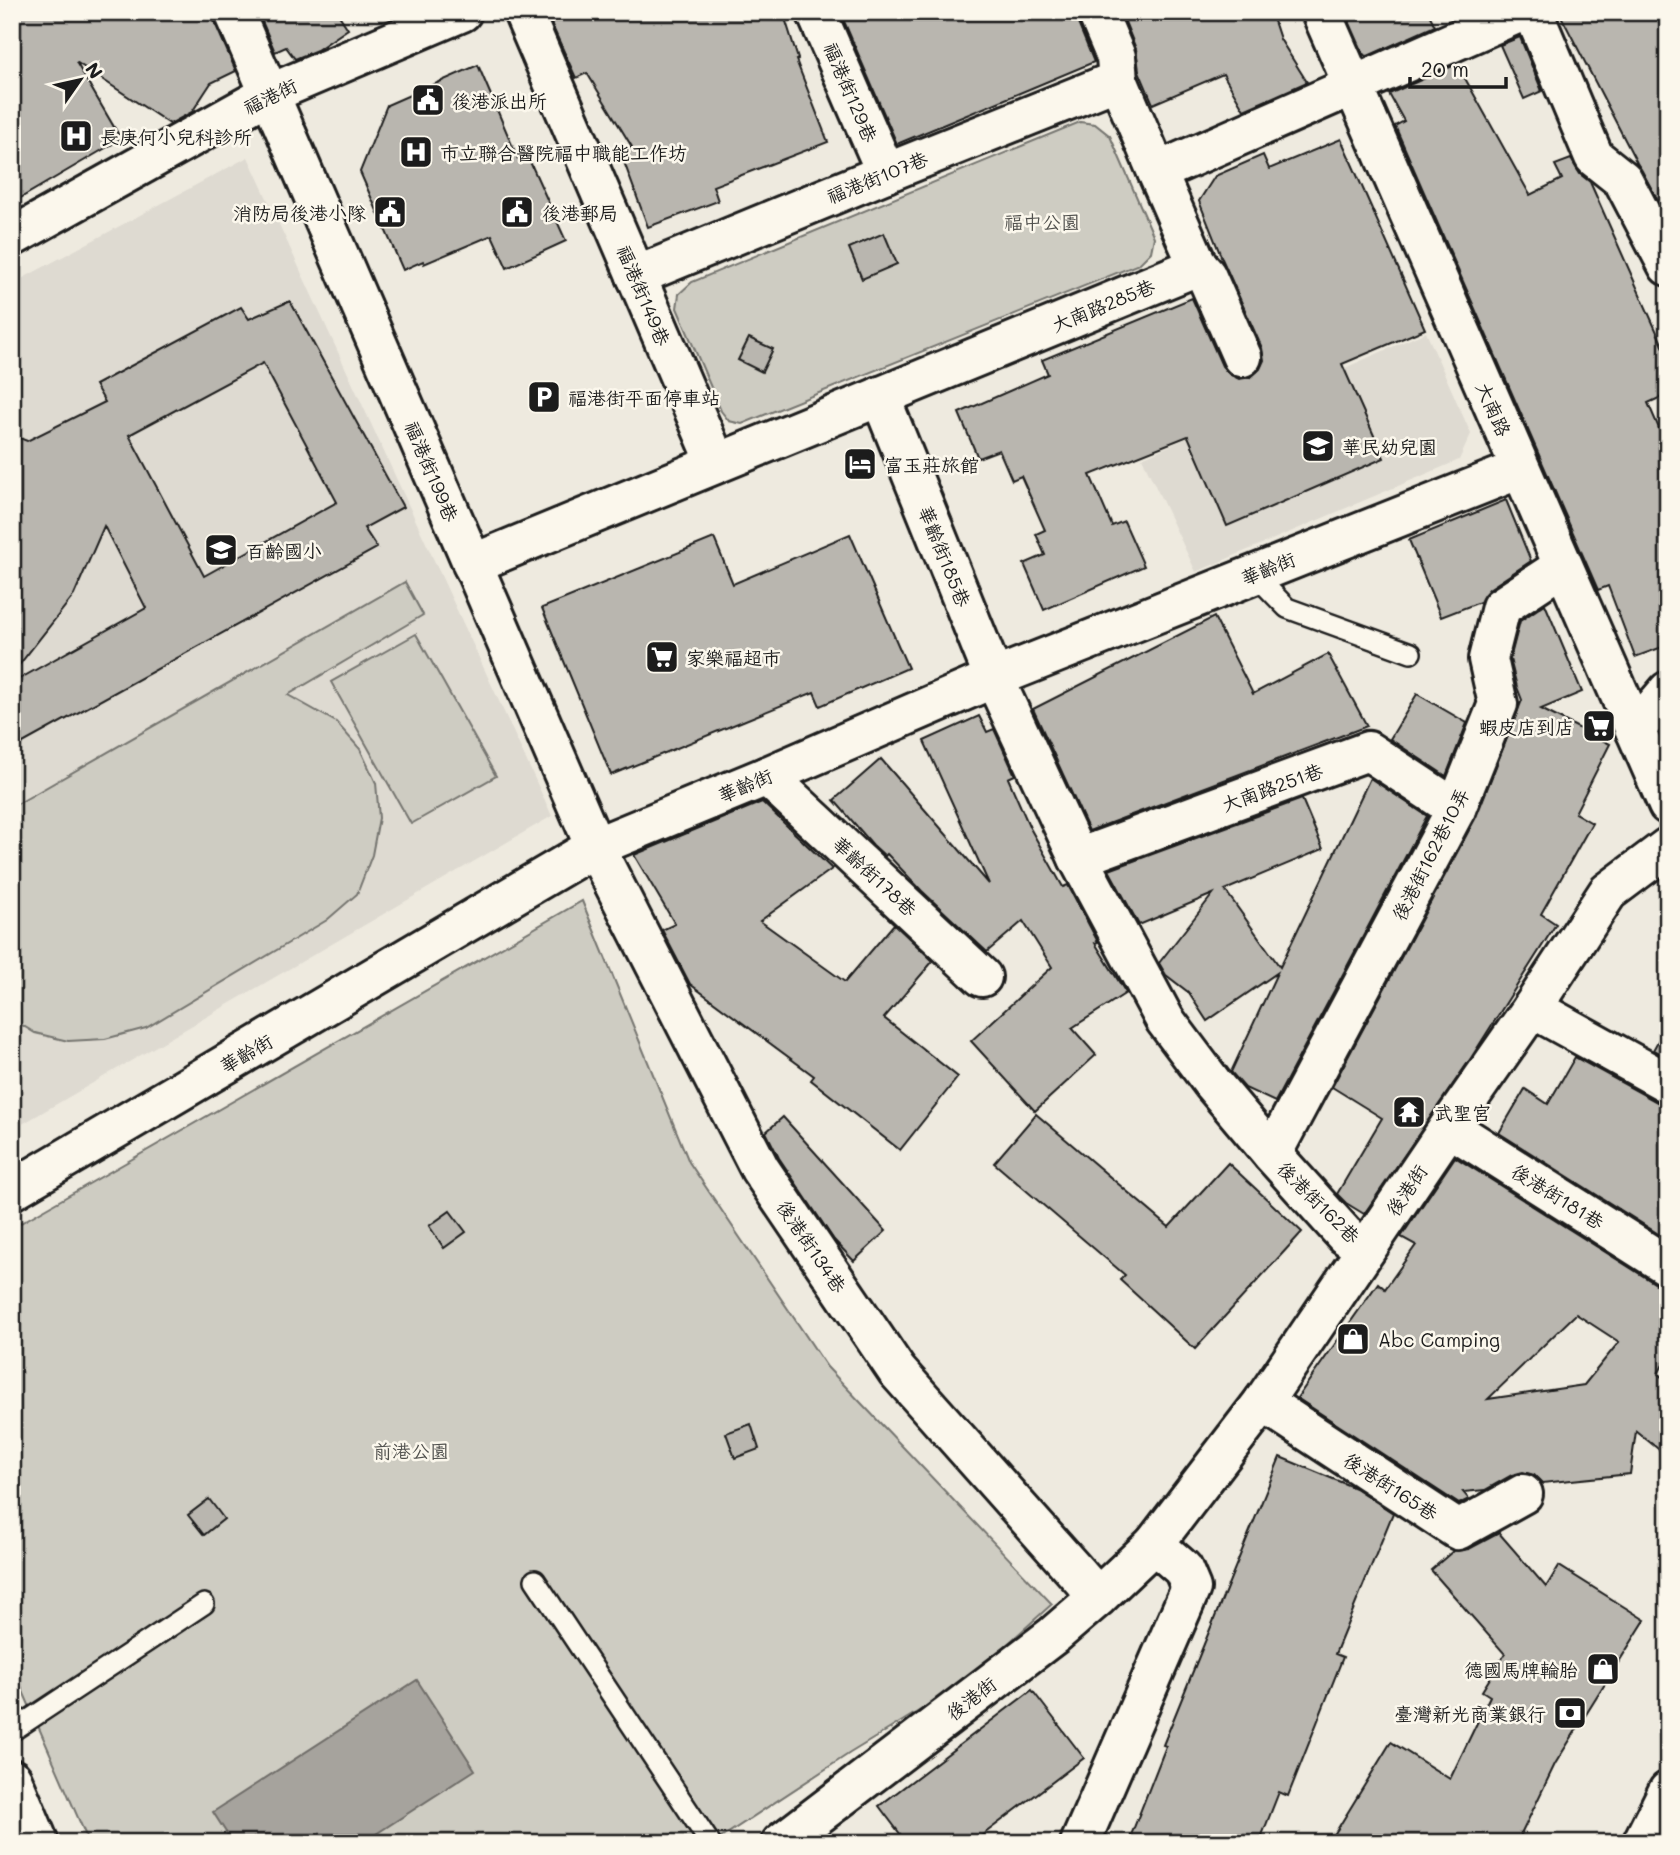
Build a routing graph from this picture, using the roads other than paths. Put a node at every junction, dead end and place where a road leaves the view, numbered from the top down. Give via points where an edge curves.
1 (233, 12) edge
2 (462, 12) edge
3 (523, 12) edge
4 (816, 12) edge
5 (1097, 12) edge
6 (1321, 12) edge
7 (1521, 12) edge
8 (1533, 12) edge
9 (1118, 80) junction
10 (1353, 85) junction
11 (269, 94) junction
12 (1157, 172) junction
13 (886, 173) junction
14 (12, 237) edge
15 (1198, 266) junction
16 (1668, 266) edge
17 (636, 276) junction
18 (1242, 356) dead end
19 (880, 396) junction
20 (716, 462) junction
21 (1520, 469) junction
22 (472, 564) junction
23 (1563, 566) junction
24 (1254, 574) junction
25 (1411, 653) dead end
26 (994, 677) junction
27 (1668, 691) edge
28 (1635, 730) junction
29 (767, 776) junction
30 (1668, 805) edge
31 (1456, 810) junction
32 (595, 847) junction
33 (1668, 847) edge
34 (1078, 859) junction
35 (982, 976) dead end
36 (1532, 1008) junction
37 (1668, 1083) edge
38 (1449, 1127) junction
39 (1272, 1154) junction
40 (12, 1190) edge
41 (1366, 1249) junction
42 (1668, 1266) edge
43 (1263, 1402) junction
44 (1523, 1494) dead end
45 (1154, 1544) junction
46 (535, 1580) dead end
47 (1098, 1597) junction
48 (204, 1604) dead end
49 (12, 1731) edge
50 (12, 1779) edge
51 (1668, 1791) edge
52 (39, 1843) edge
53 (710, 1843) edge
54 (781, 1843) edge
55 (1080, 1843) edge
56 (1643, 1843) edge

1 - 11 street, 福港街199巷
2 - 11 street, 福港街
3 - 17 street, 福港街149巷
4 - 13 street, 福港街129巷
5 - 9 street via 1116,57
6 - 10 street, 大南路
7 - 10 street
8 - 16 street via 1594,156 1623,180
9 - 12 street
9 - 13 street, 福港街107巷
10 - 12 street
10 - 21 street, 大南路
11 - 14 street, 福港街
11 - 22 street, 福港街199巷
12 - 15 street
13 - 17 street, 福港街107巷
15 - 18 street
15 - 19 street, 大南路285巷
17 - 20 street, 福港街149巷
19 - 20 street, 大南路285巷
19 - 26 street, 華齡街185巷
20 - 22 street, 大南路285巷
21 - 23 street, 大南路
21 - 24 street, 華齡街
22 - 32 street, 福港街199巷
23 - 28 street, 大南路
23 - 31 street, 後港街162巷10弄 via 1501,607 1489,659 1498,704
24 - 25 lane via 1287,608
24 - 26 street, 華齡街
26 - 29 street, 華齡街
26 - 34 street
27 - 28 street
28 - 30 street, 大南路
29 - 32 street, 華齡街
29 - 35 street, 華齡街178巷
31 - 34 street, 大南路251巷 via 1368,751
31 - 39 street, 後港街162巷10弄
32 - 40 street, 華齡街
32 - 47 street, 後港街134巷 via 760,1169 897,1371
33 - 36 street, 後港街 via 1608,892
34 - 39 street via 1165,1020
36 - 37 street
36 - 38 street, 後港街
38 - 41 street, 後港街
38 - 42 street, 後港街181巷
39 - 41 street, 後港街162巷 via 1345,1235
41 - 43 street, 後港街
43 - 44 street, 後港街165巷 via 1458,1530
43 - 45 street, 後港街
45 - 47 street, 後港街
45 - 55 street via 1183,1569 1191,1588
46 - 53 lane
47 - 54 street, 後港街
48 - 49 lane
50 - 52 street
51 - 56 street

